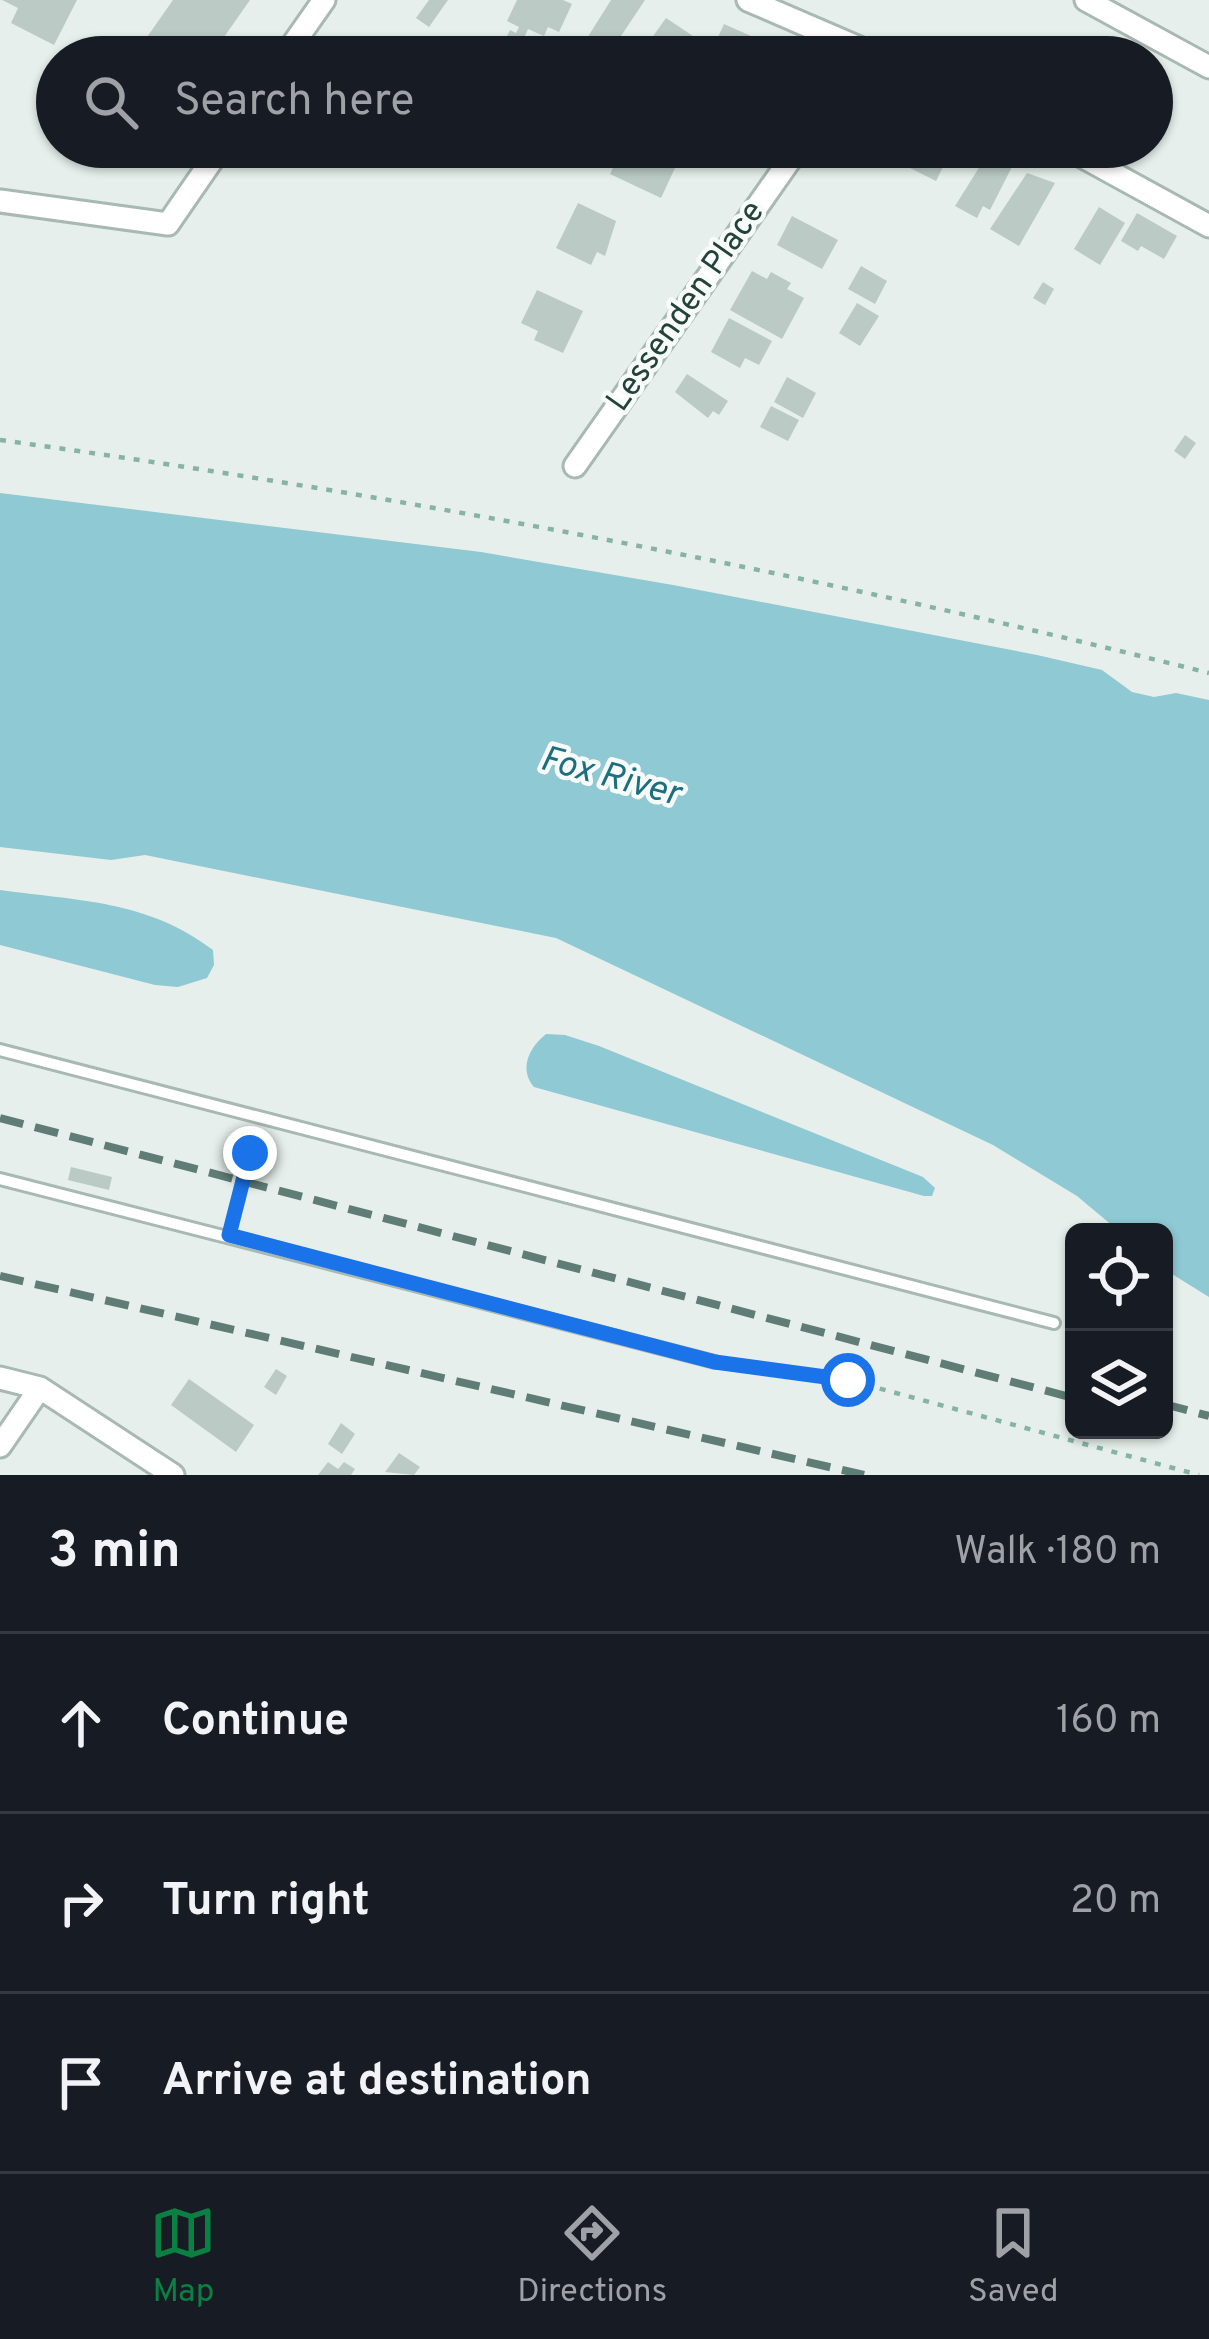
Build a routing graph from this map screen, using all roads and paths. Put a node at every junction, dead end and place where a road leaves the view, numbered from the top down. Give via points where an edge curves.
1 (324, 0) edge
2 (748, 0) edge
3 (1086, 0) edge
4 (299, 36) edge
5 (827, 36) edge
6 (1152, 36) edge
7 (1173, 47) edge
8 (1209, 67) edge
9 (207, 168) edge
10 (784, 168) edge
11 (1103, 168) edge
12 (0, 201) edge
13 (1209, 226) edge
14 (0, 440) edge
15 (575, 466) dead end
16 (1209, 673) edge
17 (0, 1050) edge
18 (259, 1117) junction
19 (0, 1179) edge
20 (229, 1235) junction
21 (1054, 1323) dead end
22 (715, 1362) joint
23 (0, 1378) edge
24 (40, 1388) junction
25 (0, 1446) edge
26 (173, 1475) edge
27 (1198, 1475) edge

1 - 4 street
2 - 5 street
3 - 6 street
7 - 8 street
9 - 12 street via 168,224
10 - 15 street, Lessenden Place
11 - 13 street
14 - 16 path via 718,561
17 - 18 lane
18 - 20 path
18 - 21 lane
19 - 20 lane
20 - 22 lane
22 - 27 path via 848,1380
23 - 24 street
24 - 25 street
24 - 26 street

